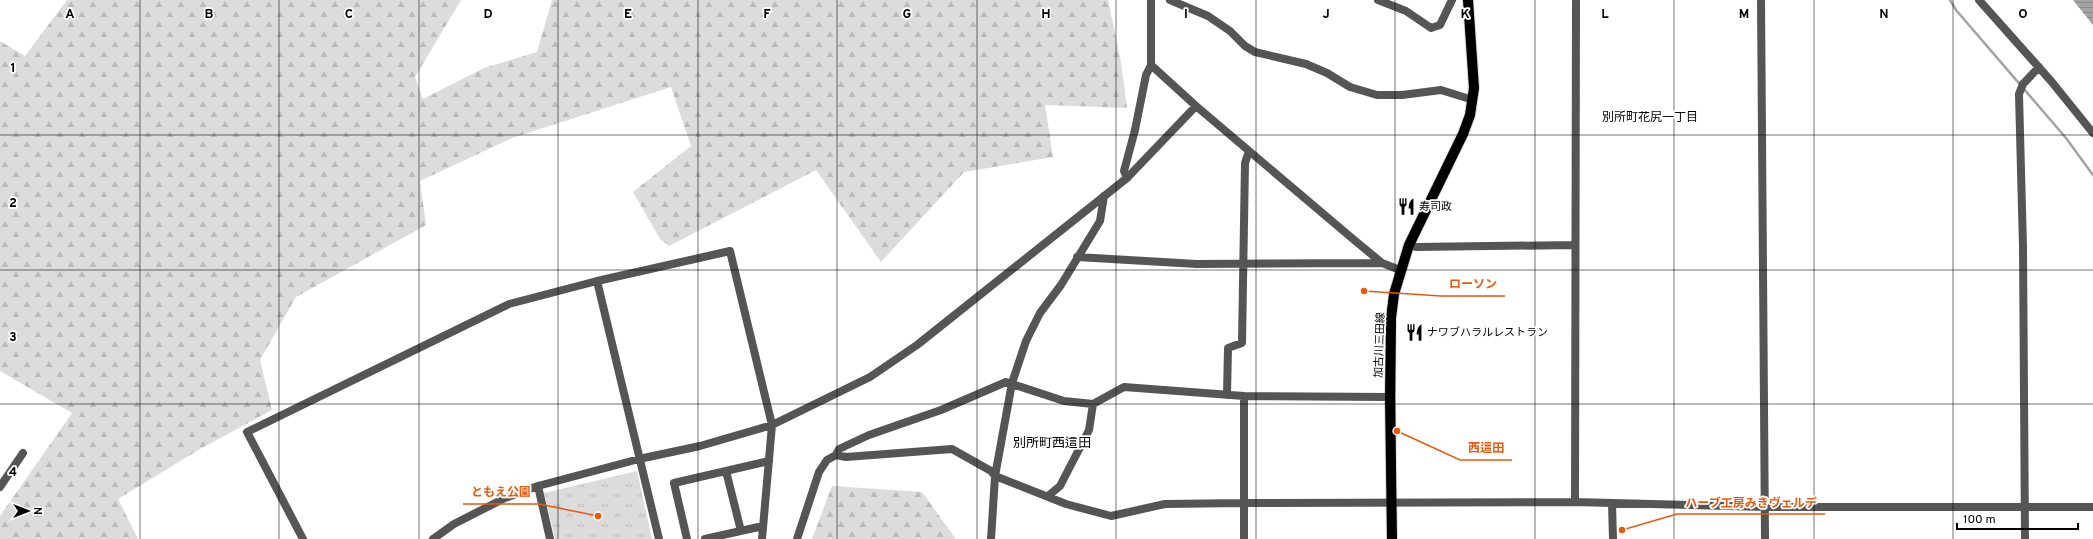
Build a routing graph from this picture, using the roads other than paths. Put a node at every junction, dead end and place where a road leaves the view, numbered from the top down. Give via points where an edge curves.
1 (1151, 0) edge
2 (1170, 0) edge
3 (1378, 0) edge
4 (1452, 0) edge
5 (1468, 0) edge
6 (1576, 0) edge
7 (1761, 0) edge
8 (1979, 0) edge
9 (1151, 66) junction
10 (2039, 67) junction
11 (1473, 100) junction
12 (1196, 106) junction
13 (2093, 133) edge
14 (1249, 151) junction
15 (1127, 178) junction
16 (1104, 196) junction
17 (1409, 245) junction
18 (1575, 245) junction
19 (1077, 258) junction
20 (1382, 264) junction
21 (1244, 265) junction
22 (1400, 270) junction
23 (597, 282) junction
24 (1012, 383) junction
25 (1227, 395) junction
26 (1244, 396) junction
27 (1390, 397) junction
28 (1093, 404) junction
29 (772, 425) junction
30 (23, 454) dead end
31 (836, 455) junction
32 (639, 459) junction
33 (769, 462) junction
34 (726, 471) junction
35 (995, 476) junction
36 (538, 486) junction
37 (0, 487) edge
38 (1048, 496) junction
39 (1575, 502) junction
40 (1244, 503) junction
41 (1612, 503) junction
42 (1391, 504) junction
43 (1766, 507) junction
44 (2093, 507) edge
45 (2025, 508) junction
46 (764, 526) junction
47 (741, 531) junction
48 (302, 539) edge
49 (433, 539) edge
50 (550, 539) edge
51 (658, 539) edge
52 (687, 539) edge
53 (705, 539) edge
54 (762, 539) edge
55 (797, 539) edge
56 (990, 539) edge
57 (1244, 539) edge
58 (1392, 539) edge
59 (1612, 539) edge
60 (1765, 539) edge
61 (2025, 539) edge

1 - 9 street
2 - 11 street via 1208,16 1255,52 1306,64 1327,73 1350,88 1383,95 1441,90
3 - 4 street via 1406,11 1431,28 1440,25
5 - 11 main road, 加古川三田線 via 1474,66
6 - 18 street
7 - 43 street
8 - 10 street
9 - 12 street
9 - 15 street via 1146,75 1136,130 1124,171
10 - 13 street
10 - 45 street via 2023,84 2019,94
11 - 17 main road, 加古川三田線 via 1464,134
12 - 14 street
12 - 15 street
14 - 20 street
14 - 21 street via 1245,163
15 - 16 street
16 - 19 street via 1100,221
16 - 29 street via 912,349 870,377
17 - 18 street
17 - 22 main road, 加古川三田線
18 - 39 street
19 - 21 street
19 - 24 street via 1040,313 1026,341
20 - 21 street
20 - 22 street
21 - 25 street via 1242,343 1228,348
22 - 27 main road, 加古川三田線 via 1391,318
23 - 29 street via 730,251
23 - 32 street
23 - 48 street via 509,304 247,432
24 - 28 street via 1064,401
24 - 31 street via 1006,382 941,410 869,436 839,449
24 - 35 street
25 - 26 street
25 - 28 street via 1124,387
26 - 27 street
26 - 40 street
27 - 42 main road, 加古川三田線
28 - 38 street via 1089,430 1060,486
29 - 32 street via 700,446
29 - 33 street
30 - 37 street
31 - 35 street via 846,458 952,449 991,471
31 - 55 street via 827,460 820,472
32 - 36 street
32 - 51 street
33 - 34 street
33 - 46 street
34 - 47 street
34 - 52 street via 674,483
35 - 38 street
35 - 56 street
36 - 49 street via 505,498 454,524
36 - 50 street
38 - 40 street via 1066,504 1110,516 1164,504
39 - 41 street
39 - 42 street
40 - 42 street
40 - 57 street
41 - 43 street
41 - 59 street
42 - 58 main road, 加古川三田線
43 - 45 street
43 - 60 street
44 - 45 street
45 - 61 street
46 - 47 street
46 - 54 street
47 - 53 street

